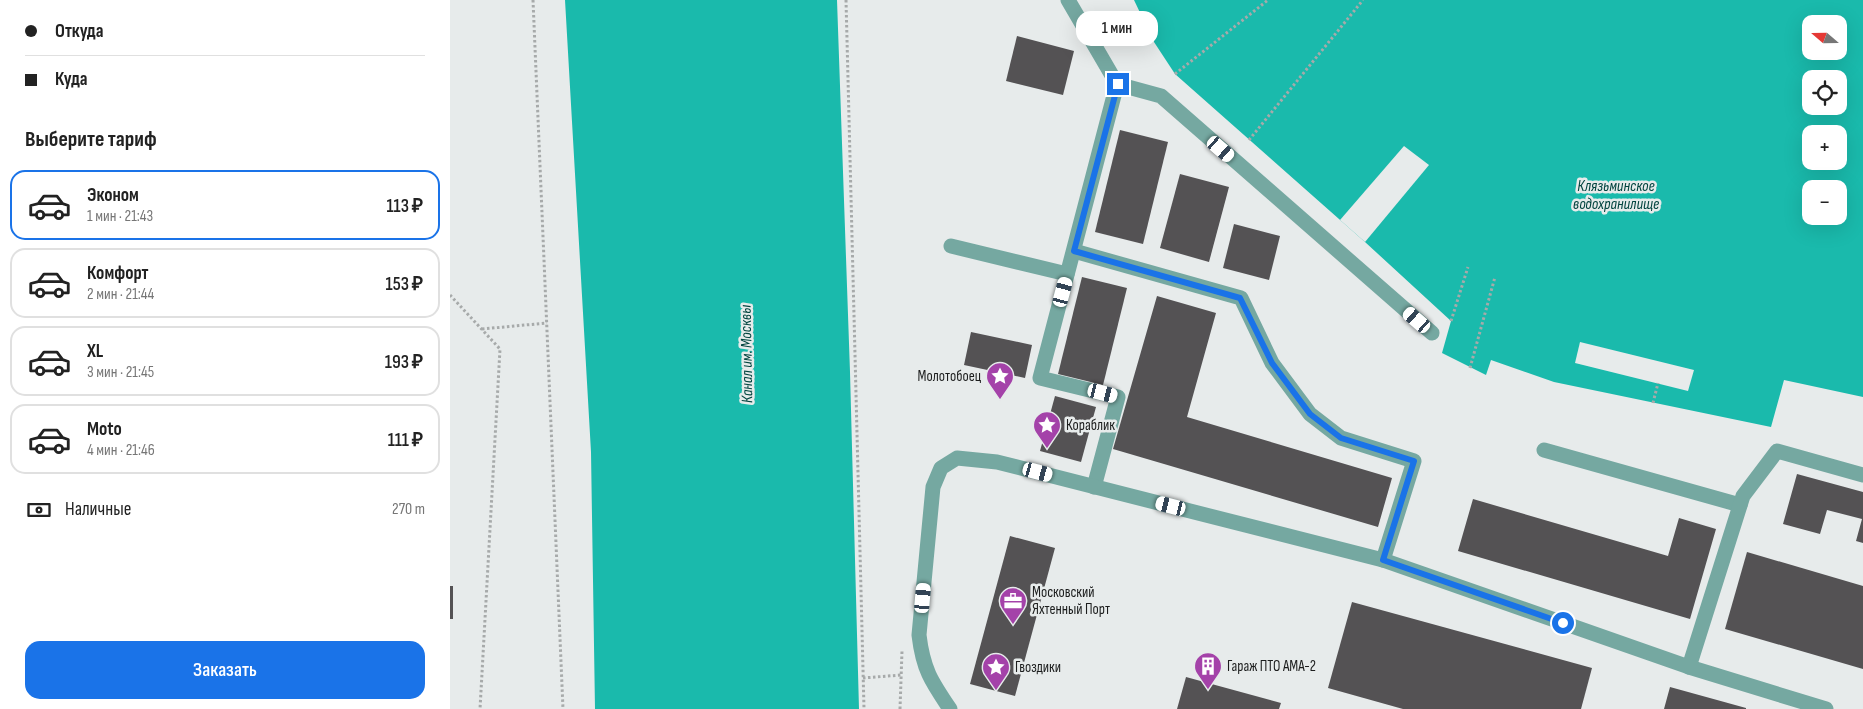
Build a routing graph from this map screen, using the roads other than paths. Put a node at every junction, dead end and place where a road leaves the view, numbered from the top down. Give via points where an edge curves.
1 (1068, 0) edge
2 (1118, 84) junction
3 (951, 246) dead end
4 (1074, 251) junction
5 (1067, 274) junction
6 (1432, 334) dead end
7 (1544, 450) dead end
8 (1863, 475) edge
9 (1094, 487) junction
10 (1740, 505) junction
11 (1383, 560) junction
12 (1689, 667) junction
13 (950, 709) edge
14 (1826, 709) edge

1 - 2 lane
2 - 4 lane
2 - 6 lane via 1161,96
3 - 5 lane
4 - 5 lane
4 - 11 lane via 1240,298 1272,363 1310,414 1341,438 1414,461
5 - 9 lane via 1040,378 1118,397
7 - 10 lane
8 - 10 lane via 1778,451 1743,496
9 - 11 lane
9 - 13 lane via 997,462 957,458 941,468 934,487 919,634 928,674
10 - 12 lane
11 - 12 lane
12 - 14 lane

